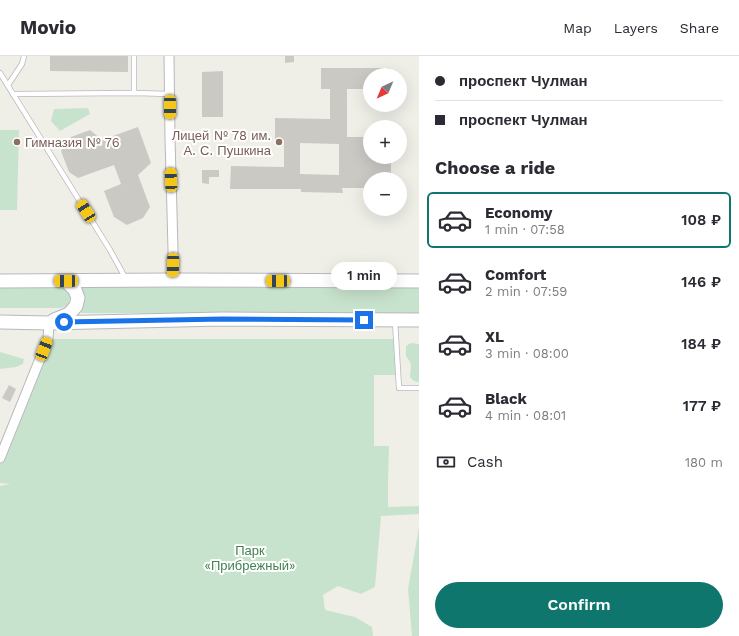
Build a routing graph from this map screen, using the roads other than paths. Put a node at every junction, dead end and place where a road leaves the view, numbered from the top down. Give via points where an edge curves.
1 (24, 56) edge
2 (134, 56) edge
3 (169, 56) edge
4 (0, 73) edge
5 (8, 85) junction
6 (134, 93) junction
7 (13, 94) junction
8 (170, 94) junction
9 (127, 280) junction
10 (173, 280) junction
11 (0, 281) edge
12 (66, 281) junction
13 (419, 282) edge
14 (395, 320) junction
15 (419, 320) edge
16 (0, 322) edge
17 (49, 323) junction
18 (419, 388) edge
19 (0, 458) edge

1 - 5 lane via 22,64
2 - 6 lane
3 - 8 street
4 - 5 lane
5 - 7 lane
6 - 7 lane
6 - 8 lane
7 - 9 lane
8 - 10 street
9 - 10 main road
9 - 12 main road
10 - 13 main road
11 - 12 main road
12 - 17 main road via 75,290 78,298 76,306 69,314
14 - 15 main road
14 - 17 main road via 223,319
14 - 18 lane via 399,388
16 - 17 main road
17 - 19 street via 48,339

